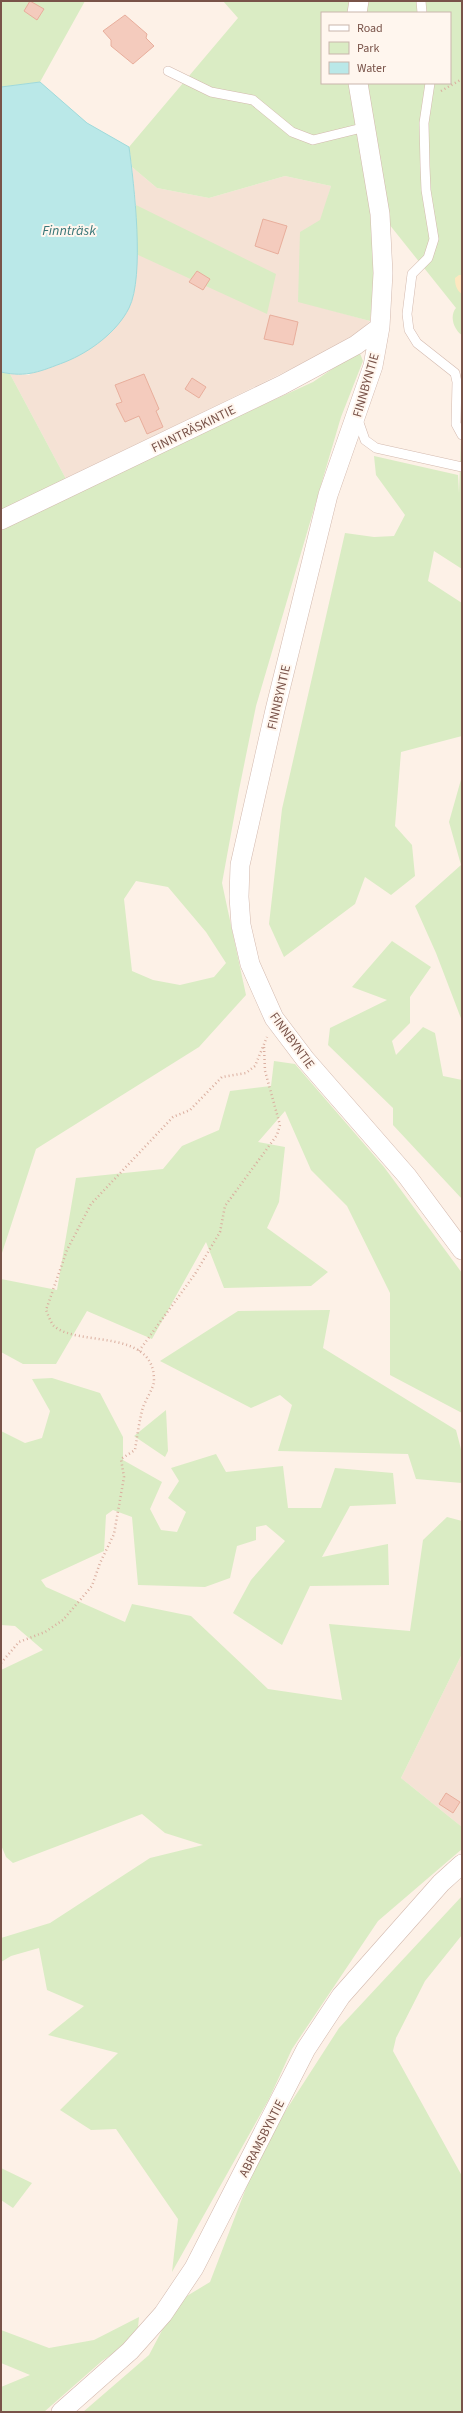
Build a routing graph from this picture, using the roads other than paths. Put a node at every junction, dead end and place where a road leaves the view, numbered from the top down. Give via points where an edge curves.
1 (359, 1) edge
2 (421, 1) edge
3 (357, 12) edge
4 (422, 12) edge
5 (168, 72) dead end
6 (358, 84) edge
7 (430, 84) edge
8 (366, 127) junction
9 (380, 327) junction
10 (357, 415) junction
11 (462, 435) edge
12 (462, 468) edge
13 (1, 520) edge
14 (462, 1250) edge
15 (462, 1864) edge
16 (61, 2412) edge

1 - 3 street
2 - 4 lane
5 - 8 lane via 211,92 253,100 292,132 313,140
6 - 8 street, FINNBYNTIE
7 - 11 lane via 424,123 425,166 434,239 428,258 412,274 406,314 409,330 417,343 455,373 456,424
8 - 9 street, FINNBYNTIE via 380,214 383,273
9 - 10 street, FINNBYNTIE via 373,366
9 - 13 street, FINNTRÄSKINTIE via 356,345 282,385
10 - 12 lane via 365,440 376,448
10 - 14 street, FINNBYNTIE via 328,495 240,865 241,925 250,964 274,1018 305,1060 407,1176
15 - 16 street, ABRAMSBYNTIE via 441,1883 341,1996 306,2049 194,2268 163,2314 130,2351

